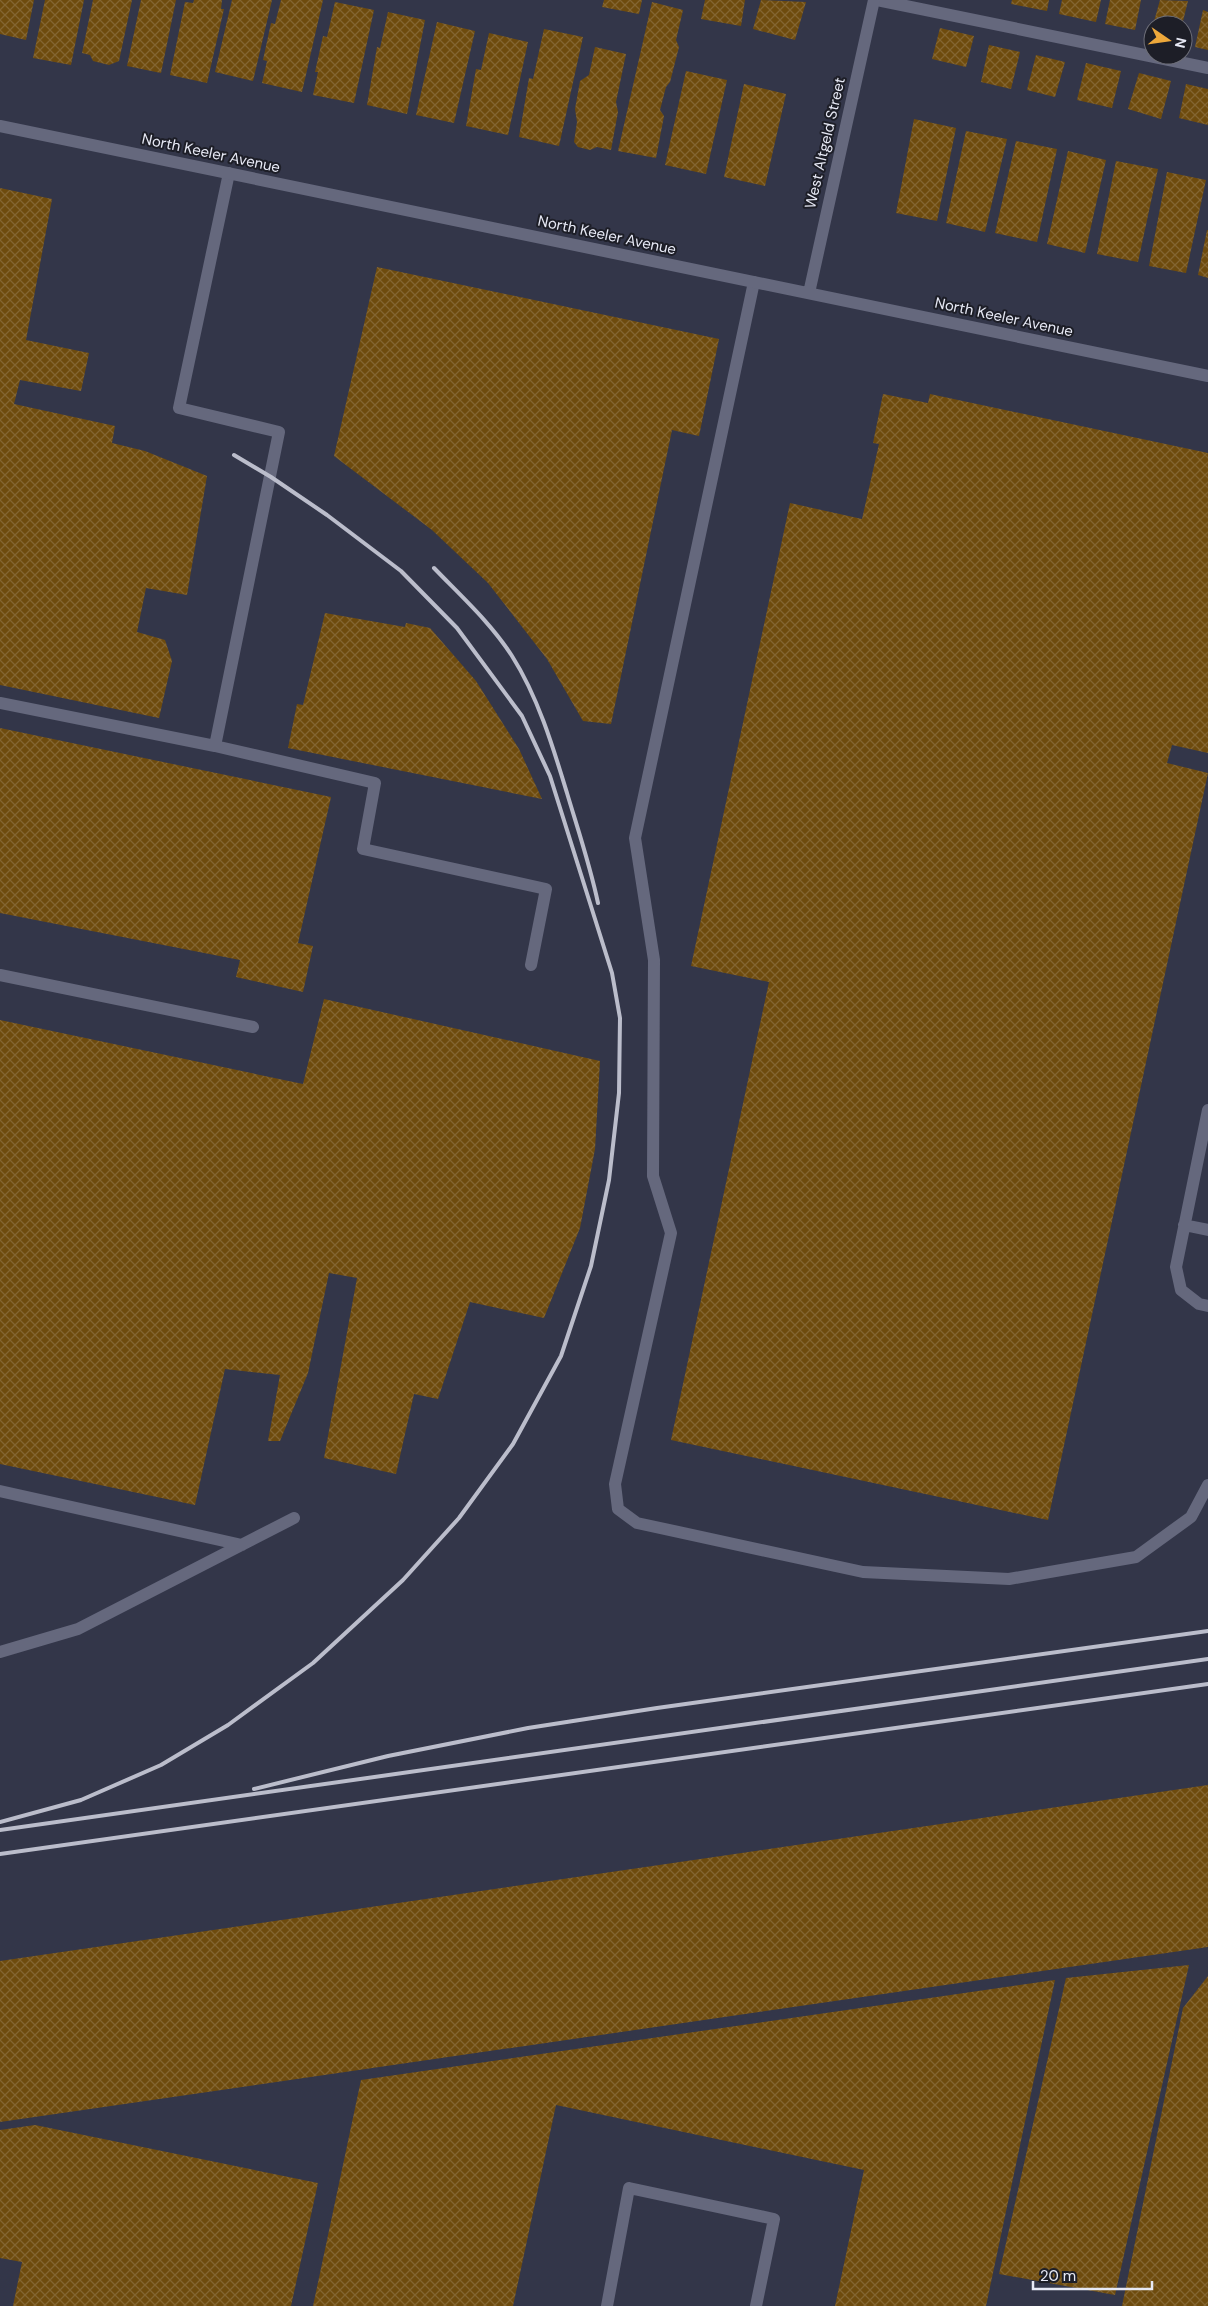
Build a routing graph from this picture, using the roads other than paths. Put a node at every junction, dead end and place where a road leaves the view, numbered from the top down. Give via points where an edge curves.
1 (874, 0) edge
2 (878, 0) edge
3 (1208, 68) edge
4 (0, 126) edge
5 (229, 173) junction
6 (754, 282) junction
7 (809, 293) junction
8 (1208, 376) edge
9 (0, 703) edge
10 (215, 746) junction
11 (531, 965) dead end
12 (0, 975) edge
13 (254, 1027) dead end
14 (1208, 1110) edge
15 (1184, 1225) junction
16 (1208, 1230) edge
17 (1208, 1306) edge
18 (1208, 1485) edge
19 (0, 1491) edge
20 (294, 1518) dead end
21 (242, 1545) junction
22 (0, 1652) edge
23 (607, 2306) edge
24 (756, 2306) edge

1 - 7 street, West Altgeld Street
2 - 3 street
4 - 5 street, North Keeler Avenue
5 - 6 street, North Keeler Avenue
5 - 10 street via 179,408 280,432
6 - 7 street, North Keeler Avenue
6 - 18 street via 635,838 654,960 653,1176 671,1233 615,1484 618,1509 638,1523 863,1572 1009,1579 1136,1556 1191,1517
7 - 8 street, North Keeler Avenue
9 - 10 street
10 - 11 street via 375,783 362,849 546,889
12 - 13 street
14 - 15 street
15 - 16 street
15 - 17 street via 1176,1267 1181,1290 1199,1304
19 - 21 street
20 - 21 street
21 - 22 street via 78,1629
23 - 24 street via 629,2188 774,2219

